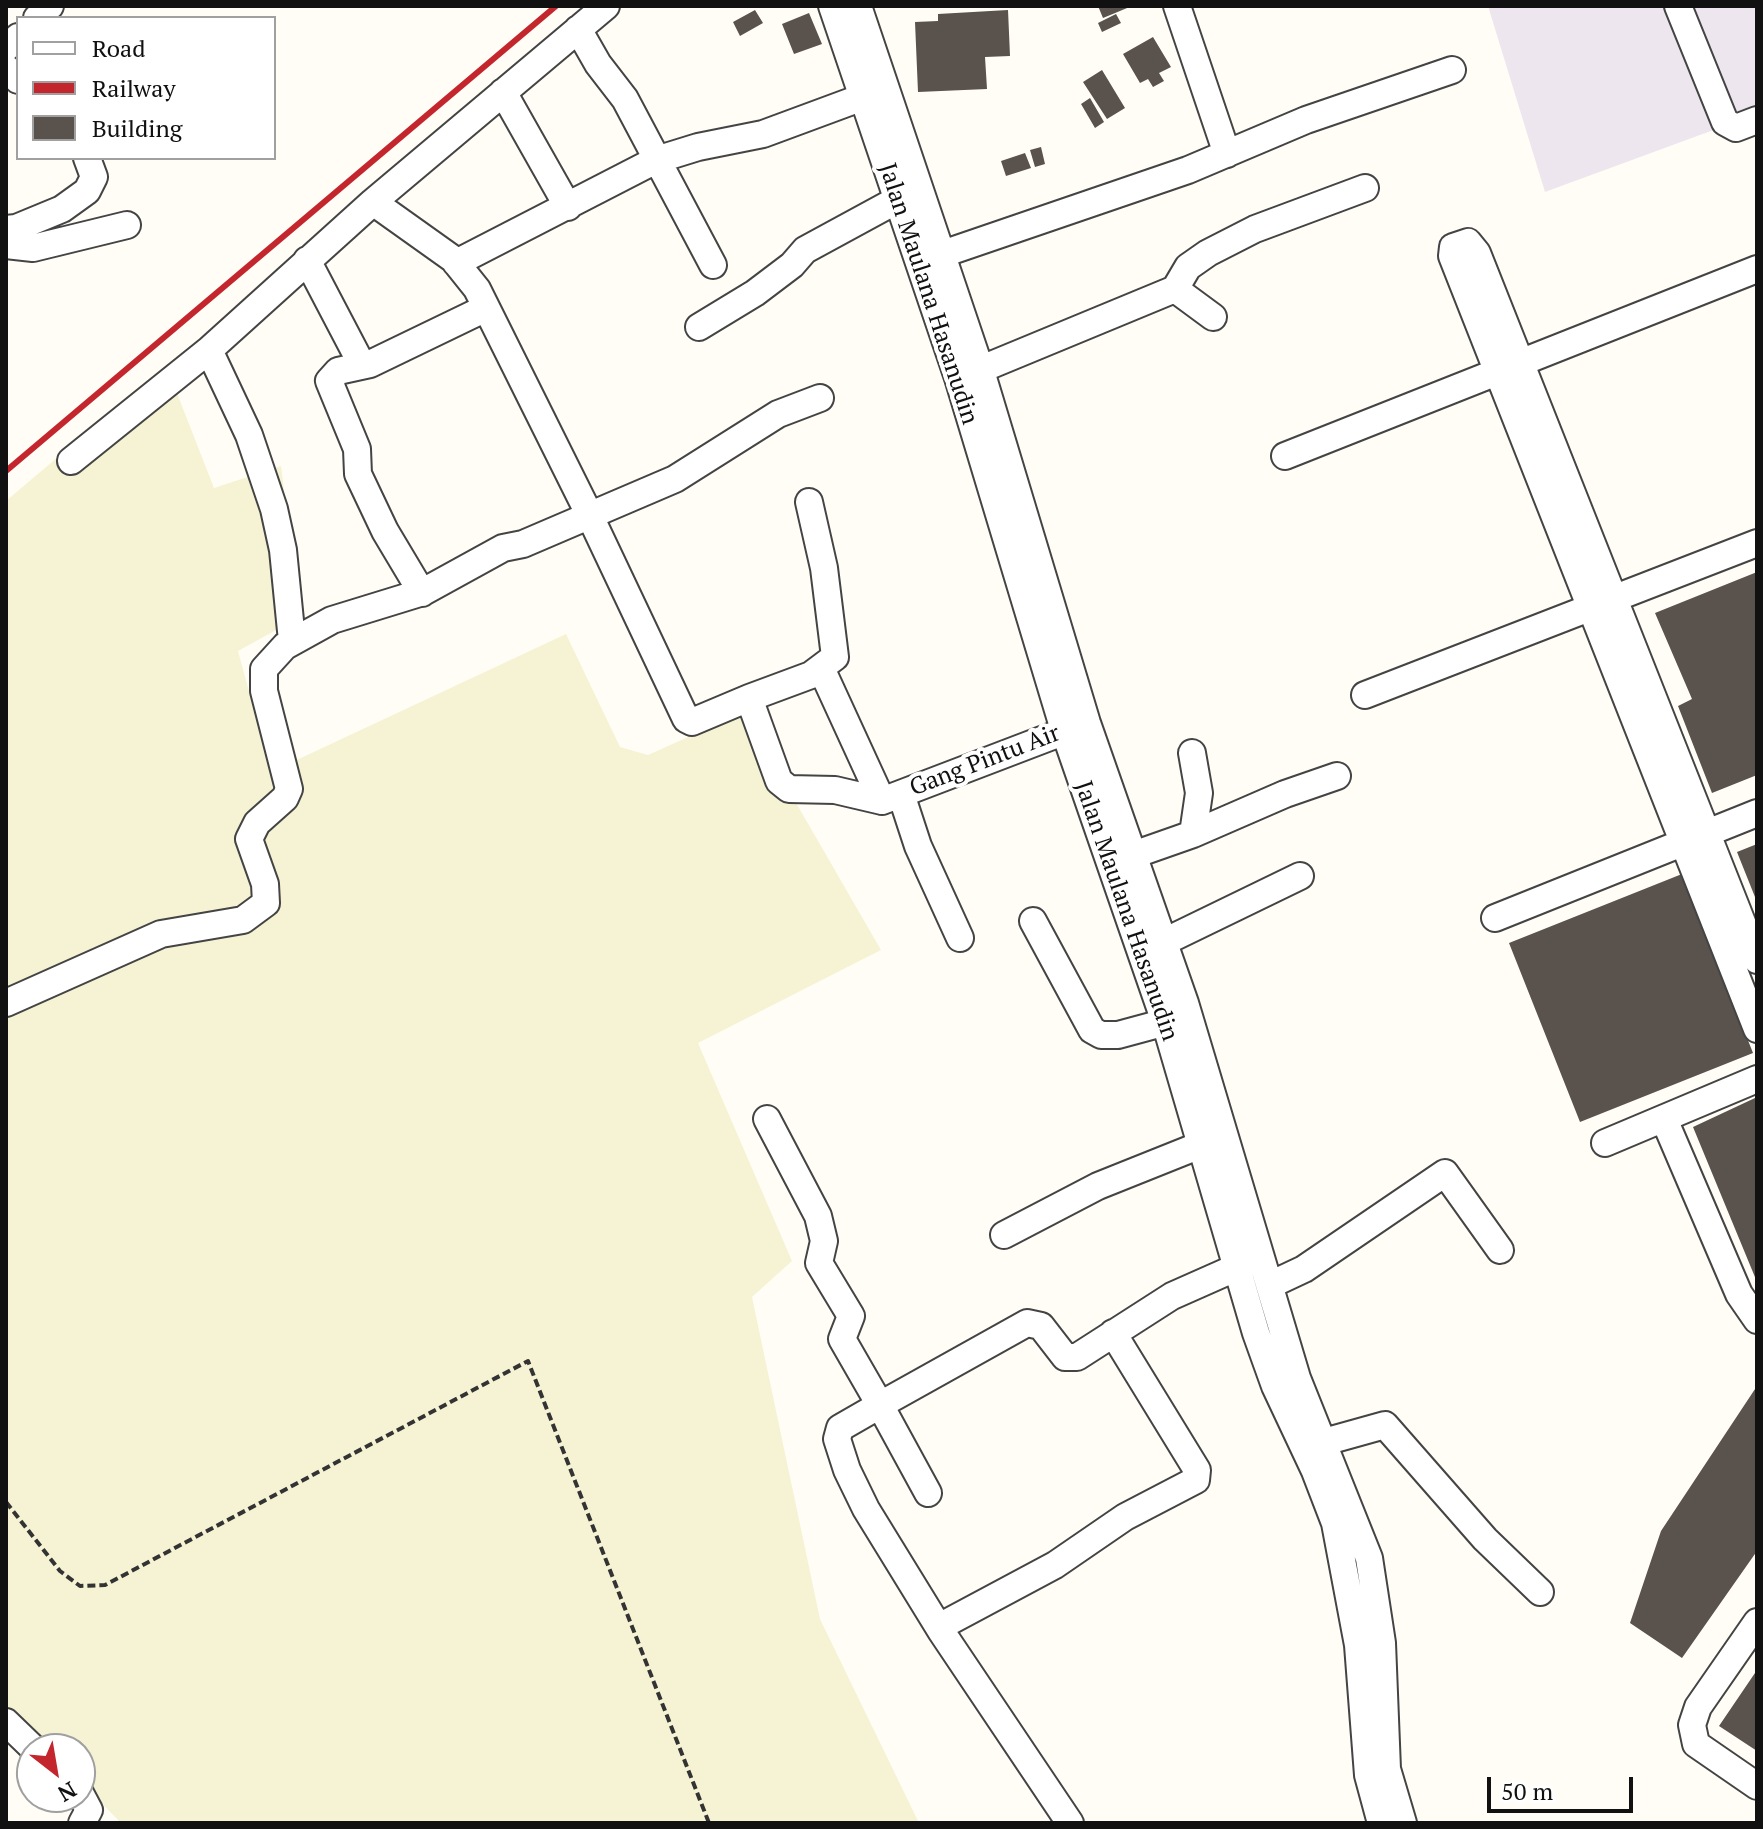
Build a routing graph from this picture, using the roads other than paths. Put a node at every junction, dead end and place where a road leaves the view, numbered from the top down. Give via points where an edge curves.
1 (606, 6) edge
2 (1177, 6) edge
3 (1678, 6) edge
4 (852, 10) edge
5 (578, 29) junction
6 (1452, 70) dead end
7 (503, 92) junction
8 (863, 97) junction
9 (1757, 120) edge
10 (1227, 154) junction
11 (88, 160) edge
12 (656, 160) junction
13 (1365, 188) dead end
14 (897, 200) junction
15 (373, 202) junction
16 (568, 207) junction
17 (127, 225) dead end
18 (6, 229) edge
19 (6, 245) edge
20 (945, 253) junction
21 (307, 260) junction
22 (456, 263) junction
23 (713, 265) dead end
24 (1757, 269) edge
25 (1175, 289) junction
26 (486, 308) junction
27 (1213, 317) dead end
28 (699, 327) dead end
29 (209, 350) junction
30 (362, 365) junction
31 (1509, 368) junction
32 (970, 374) junction
33 (820, 398) dead end
34 (1285, 456) dead end
35 (71, 461) dead end
36 (809, 502) dead end
37 (589, 514) junction
38 (1757, 543) edge
39 (422, 593) junction
40 (1603, 604) junction
41 (292, 641) junction
42 (821, 668) junction
43 (1365, 695) dead end
44 (749, 698) junction
45 (1076, 726) junction
46 (1192, 753) dead end
47 (1337, 776) dead end
48 (892, 797) junction
49 (1757, 813) edge
50 (1186, 837) junction
51 (1695, 838) junction
52 (1131, 856) junction
53 (1300, 876) dead end
54 (1495, 918) dead end
55 (1033, 921) dead end
56 (1180, 935) junction
57 (960, 938) dead end
58 (1757, 960) edge
59 (6, 1003) edge
60 (1177, 1019) junction
61 (1757, 1029) edge
62 (1757, 1079) edge
63 (767, 1119) dead end
64 (1664, 1119) junction
65 (1213, 1140) junction
66 (1605, 1143) dead end
67 (1004, 1235) dead end
68 (1500, 1250) dead end
69 (1250, 1262) junction
70 (1270, 1285) junction
71 (1757, 1320) edge
72 (1113, 1333) junction
73 (1286, 1382) junction
74 (880, 1405) junction
75 (1324, 1442) junction
76 (1325, 1468) junction
77 (928, 1493) dead end
78 (1540, 1592) dead end
79 (1757, 1622) edge
80 (939, 1627) junction
81 (1370, 1644) junction
82 (1757, 1786) edge
83 (1070, 1823) edge
84 (1381, 1823) edge
85 (1403, 1823) edge

1 - 5 street
2 - 10 street
3 - 9 street via 1725,122 1736,128
4 - 8 street, Jalan Maulana Hasanudin
4 - 20 street, Jalan Maulana Hasanudin
5 - 7 street
5 - 12 street via 625,99
6 - 10 street via 1306,120
7 - 15 street
7 - 16 street
8 - 12 street via 763,134
8 - 14 street, Jalan Maulana Hasanudin
10 - 20 street
11 - 18 street via 94,177 87,191 62,209
12 - 16 street
12 - 23 street
13 - 25 street via 1255,229 1208,253 1188,267
14 - 20 street, Jalan Maulana Hasanudin
14 - 28 street via 805,250 755,293
15 - 21 street
15 - 22 street
16 - 22 street
17 - 19 street via 33,248
20 - 32 street, Jalan Maulana Hasanudin
21 - 29 street
21 - 30 street
22 - 26 street
24 - 31 street
25 - 27 street
25 - 32 street
26 - 30 street
26 - 37 street
29 - 35 street
29 - 41 street via 249,435 274,509
30 - 39 street via 338,371 329,381 357,449 358,474
31 - 34 street
31 - 40 street
32 - 45 street, Jalan Maulana Hasanudin
33 - 37 street via 778,414 675,479
36 - 42 street via 836,649 835,657
37 - 39 street via 503,548
37 - 44 street via 686,719 692,722
38 - 40 street
39 - 41 street via 332,620
40 - 43 street
40 - 51 street
41 - 59 street via 264,669 264,691 289,789 249,839 266,903 243,920 161,934
42 - 44 street
42 - 48 street
44 - 48 street via 779,781 789,789
45 - 48 street, Gang Pintu Air
45 - 52 street, Jalan Maulana Hasanudin
46 - 50 street via 1199,793
47 - 50 street
48 - 57 street
49 - 51 street
50 - 52 street
51 - 54 street
51 - 58 street
51 - 61 street
52 - 56 street, Jalan Maulana Hasanudin
52 - 60 street, Jalan Maulana Hasanudin
53 - 56 street
55 - 60 street via 1092,1030 1118,1035
56 - 60 street, Jalan Maulana Hasanudin
60 - 65 street, Jalan Maulana Hasanudin
62 - 64 street
63 - 74 street via 818,1216 824,1241 819,1263 851,1316 842,1339
64 - 66 street
64 - 71 street via 1739,1294
65 - 67 street via 1098,1186
65 - 69 street, Jalan Maulana Hasanudin
68 - 70 street via 1445,1173 1304,1269
69 - 70 street, Jalan Maulana Hasanudin
69 - 72 street via 1172,1296
69 - 73 street, Jalan Maulana Hasanudin
70 - 73 street, Jalan Maulana Hasanudin
72 - 74 street via 1072,1359 1041,1326 1027,1323
72 - 80 street via 1197,1470 1196,1480
73 - 75 street, Jalan Maulana Hasanudin
73 - 76 street, Jalan Maulana Hasanudin
74 - 77 street
74 - 80 street via 842,1425 837,1439 866,1509
75 - 76 street, Jalan Maulana Hasanudin
75 - 78 street via 1385,1425 1485,1539
76 - 81 street, Jalan Maulana Hasanudin via 1345,1564
79 - 82 street via 1698,1707 1692,1725 1696,1744
80 - 83 street
81 - 84 street, Jalan Maulana Hasanudin via 1368,1775
81 - 85 street, Jalan Maulana Hasanudin via 1387,1769

